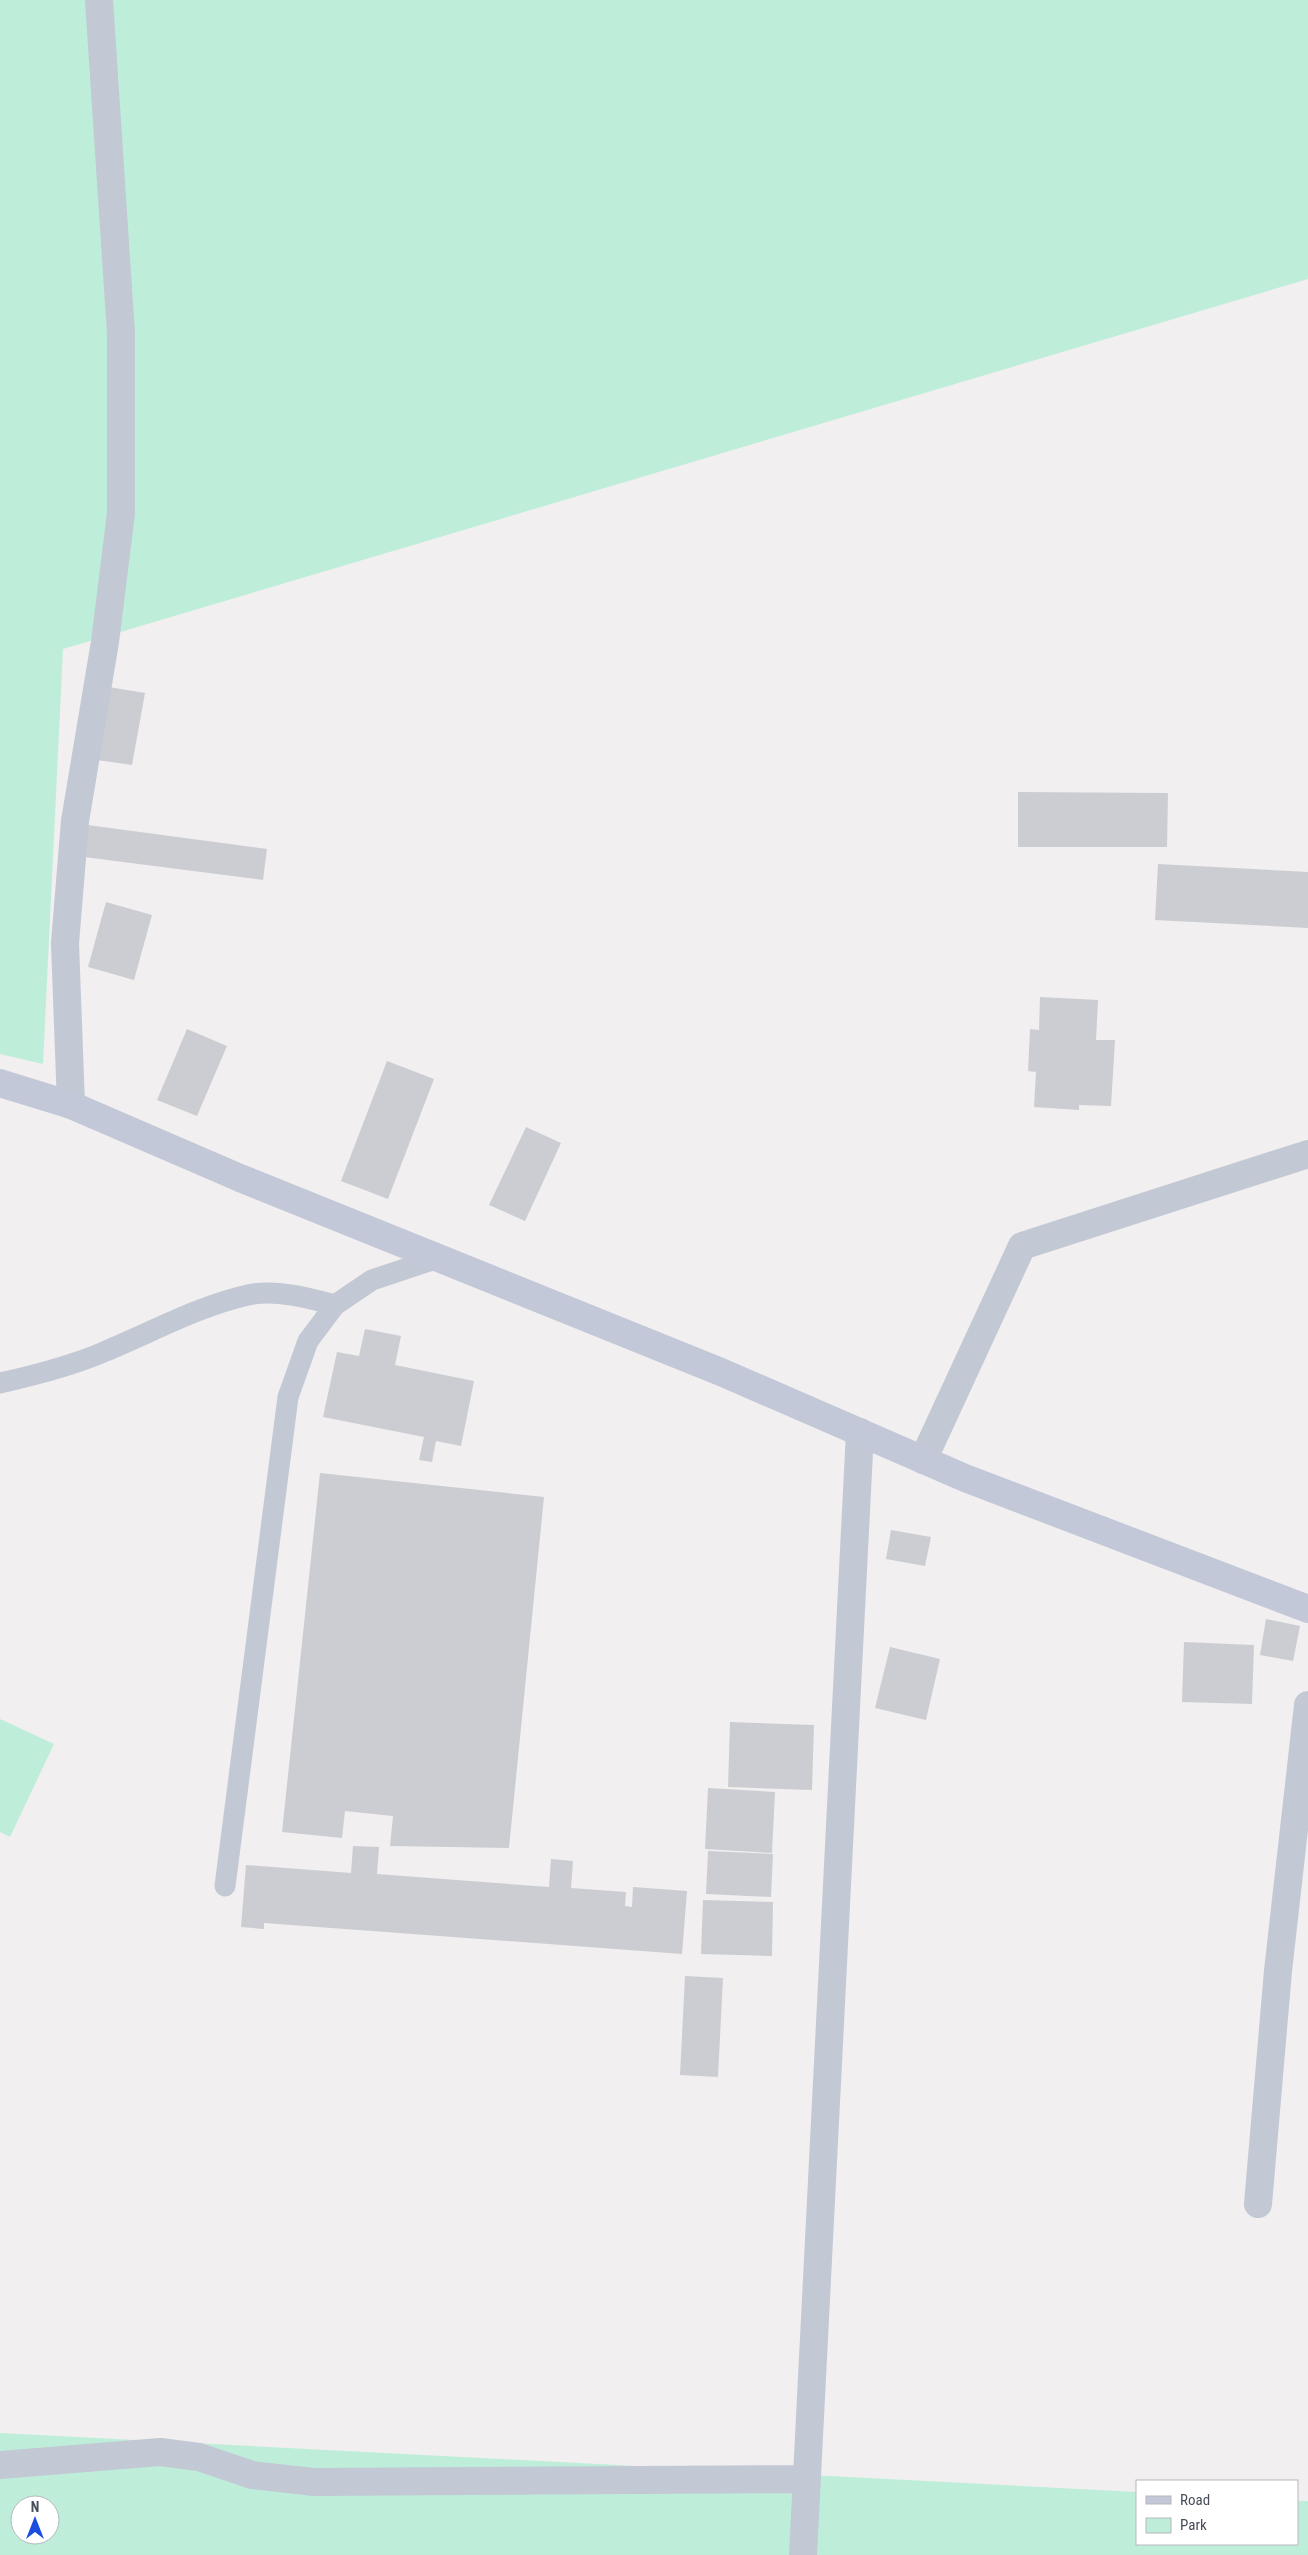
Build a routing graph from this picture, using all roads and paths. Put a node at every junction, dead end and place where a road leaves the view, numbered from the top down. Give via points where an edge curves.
1 (99, 0) edge
2 (0, 1083) edge
3 (71, 1105) junction
4 (1308, 1154) edge
5 (438, 1258) junction
6 (335, 1304) junction
7 (0, 1383) edge
8 (860, 1432) junction
9 (923, 1460) junction
10 (1308, 1609) edge
11 (1308, 1705) edge
12 (225, 1886) dead end
13 (1258, 2204) dead end
14 (0, 2465) edge
15 (805, 2479) junction
16 (802, 2555) edge

1 - 3 street via 121,334 121,513 105,642 74,830 65,943
2 - 3 street
3 - 5 street
4 - 9 street via 1022,1246
5 - 6 lane via 372,1280
5 - 8 street
6 - 7 lane via 297,1295 250,1294 202,1310 103,1352 39,1374
6 - 12 lane via 308,1342 288,1397
8 - 9 street
8 - 15 street
9 - 10 street
11 - 13 street via 1278,1971
14 - 15 street via 160,2452 200,2457 252,2476 314,2482
15 - 16 street

